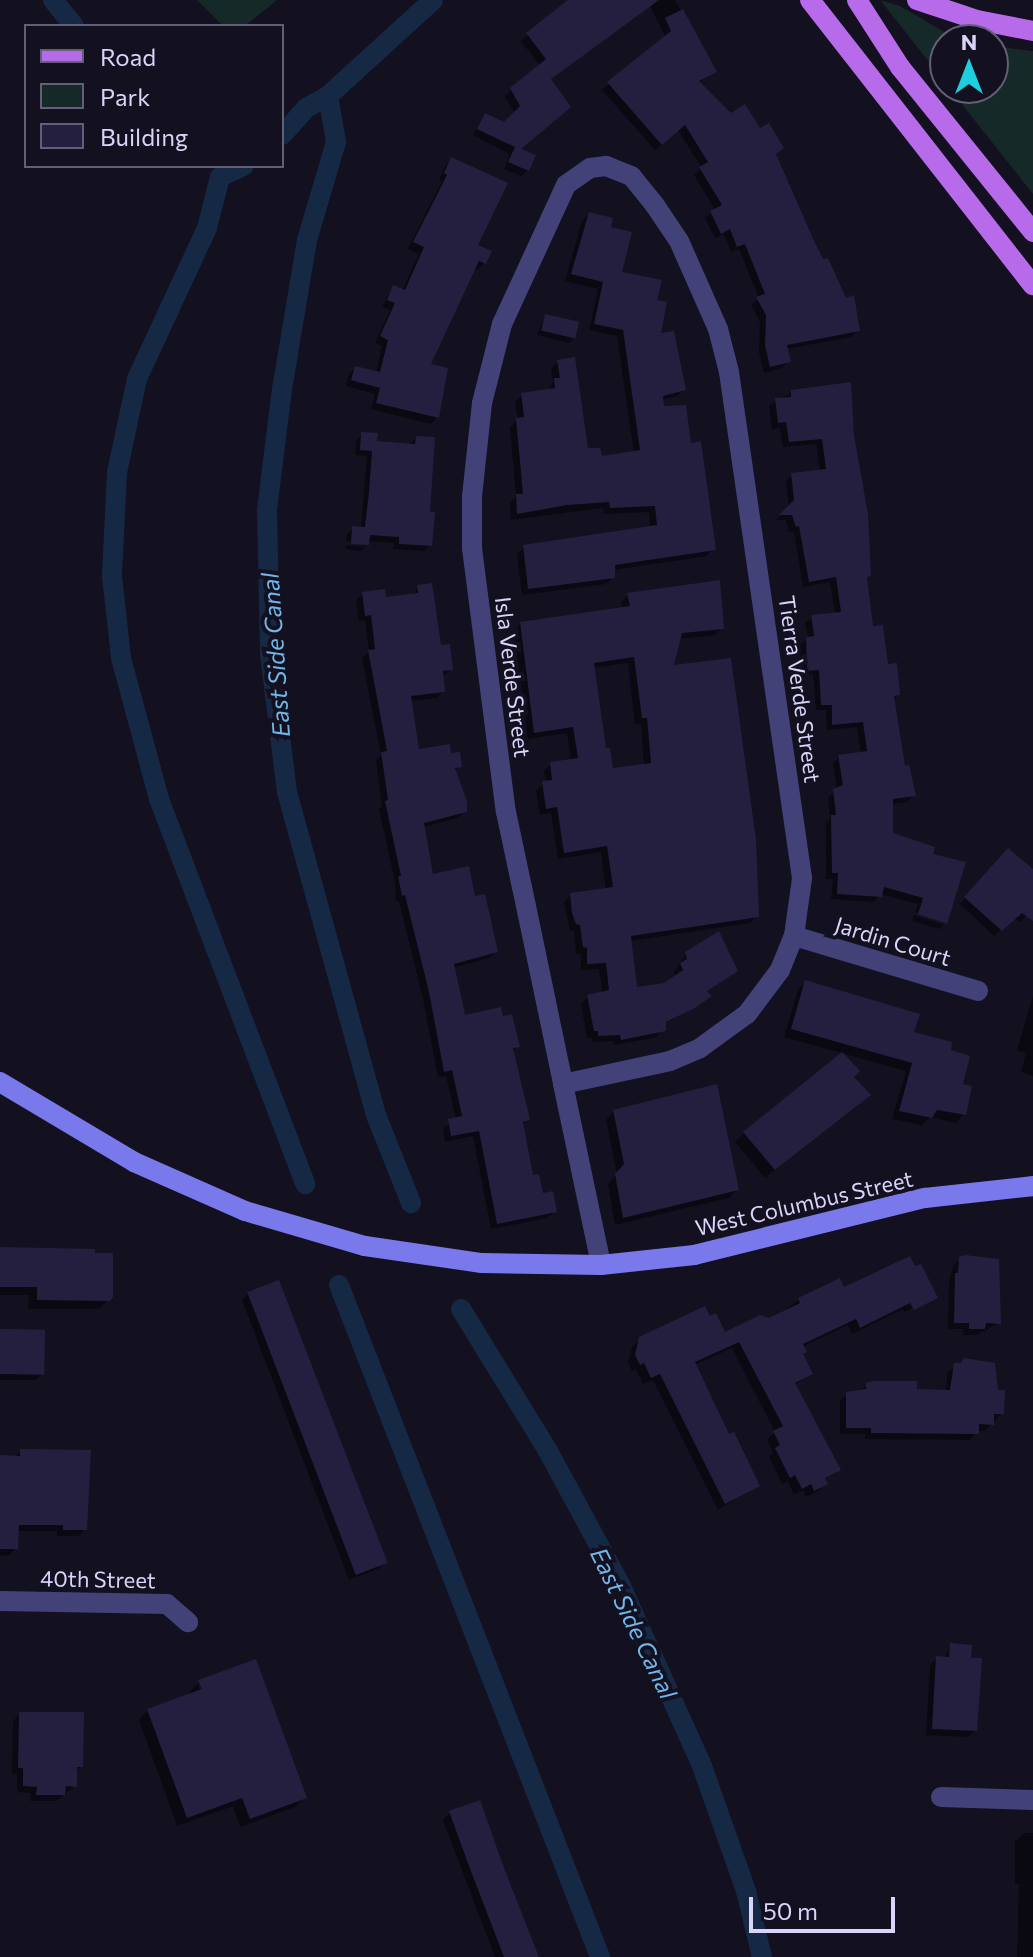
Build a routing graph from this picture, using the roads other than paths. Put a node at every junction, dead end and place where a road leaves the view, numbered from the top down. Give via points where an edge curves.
1 (810, 0) edge
2 (857, 0) edge
3 (917, 0) edge
4 (1033, 31) edge
5 (637, 182) joint
6 (1033, 232) edge
7 (1033, 285) edge
8 (794, 936) junction
9 (978, 991) dead end
10 (0, 1082) edge
11 (563, 1084) junction
12 (1033, 1186) edge
13 (601, 1265) junction
14 (0, 1601) edge
15 (188, 1622) dead end
16 (941, 1797) dead end
17 (1033, 1800) edge

1 - 7 main road
2 - 6 main road via 900,67
3 - 4 main road
5 - 8 street, Tierra Verde Street via 679,241 702,287 729,372 800,854 801,907
5 - 11 street, Isla Verde Street via 606,166 590,168 566,185 519,284 491,360 472,496 472,548 506,812
8 - 9 street, Jardin Court
8 - 11 street, Tierra Verde Street via 764,994 725,1033 670,1061
10 - 13 main road, West Columbus Street via 188,1188 304,1231 426,1257
11 - 13 street, Isla Verde Street
12 - 13 main road, West Columbus Street via 925,1198 755,1243
14 - 15 street, 40th Street via 167,1604
16 - 17 street

